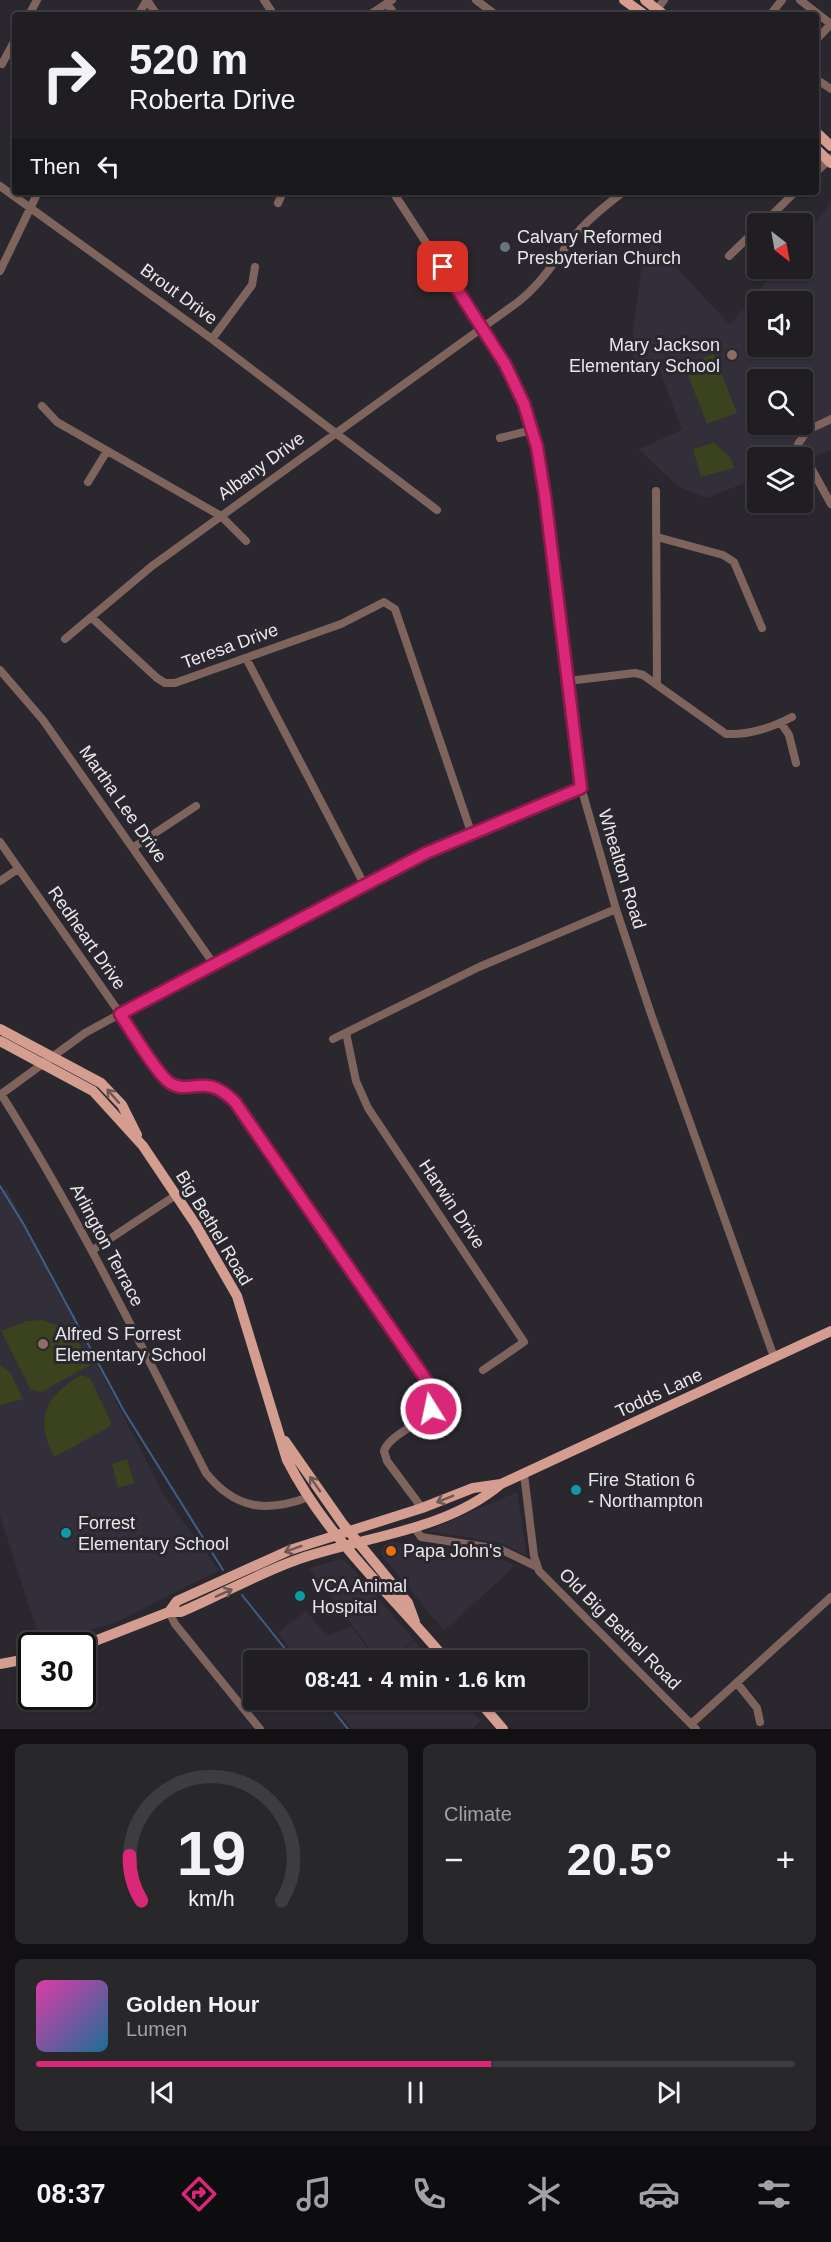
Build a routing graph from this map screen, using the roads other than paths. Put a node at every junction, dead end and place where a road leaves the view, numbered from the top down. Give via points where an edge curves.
1 (476, 0) edge
2 (624, 0) edge
3 (645, 0) edge
4 (783, 0) edge
5 (800, 0) edge
6 (389, 2) edge
7 (659, 10) edge
8 (374, 12) edge
9 (492, 12) edge
10 (641, 12) edge
11 (773, 12) edge
12 (816, 12) edge
13 (819, 15) edge
14 (831, 24) edge
15 (819, 37) edge
16 (12, 46) edge
17 (2, 64) dead end
18 (819, 135) edge
19 (831, 146) edge
20 (12, 195) edge
21 (36, 195) edge
22 (282, 195) edge
23 (395, 195) edge
24 (620, 195) edge
25 (792, 195) edge
26 (278, 203) dead end
27 (30, 208) junction
28 (774, 213) edge
29 (747, 239) edge
30 (729, 256) dead end
31 (255, 267) dead end
32 (0, 271) edge
33 (483, 327) junction
34 (212, 339) junction
35 (42, 405) dead end
36 (831, 419) edge
37 (532, 430) junction
38 (337, 432) junction
39 (501, 438) dead end
40 (107, 451) junction
41 (88, 482) dead end
42 (656, 491) dead end
43 (831, 504) edge
44 (437, 510) dead end
45 (221, 516) junction
46 (657, 537) junction
47 (246, 541) dead end
48 (91, 617) junction
49 (762, 628) dead end
50 (65, 639) dead end
51 (246, 658) junction
52 (0, 670) edge
53 (568, 681) junction
54 (657, 684) junction
55 (792, 717) dead end
56 (781, 723) junction
57 (796, 763) dead end
58 (581, 788) junction
59 (196, 806) dead end
60 (471, 832) junction
61 (0, 842) edge
62 (134, 847) junction
63 (18, 869) junction
64 (0, 881) edge
65 (364, 884) junction
66 (616, 909) junction
67 (213, 963) junction
68 (120, 1014) junction
69 (0, 1029) edge
70 (346, 1033) junction
71 (333, 1040) dead end
72 (0, 1041) edge
73 (51, 1056) junction
74 (42, 1063) junction
75 (0, 1095) edge
76 (143, 1146) junction
77 (176, 1195) junction
78 (93, 1250) junction
79 (831, 1331) edge
80 (774, 1357) junction
81 (483, 1370) dead end
82 (281, 1436) junction
83 (524, 1474) junction
84 (501, 1484) junction
85 (309, 1497) junction
86 (422, 1508) junction
87 (414, 1527) junction
88 (349, 1532) junction
89 (337, 1535) junction
90 (359, 1543) junction
91 (347, 1546) junction
92 (537, 1567) junction
93 (831, 1597) edge
94 (169, 1612) junction
95 (416, 1624) junction
96 (96, 1641) edge
97 (438, 1650) edge
98 (18, 1661) edge
99 (0, 1664) edge
100 (737, 1683) junction
101 (487, 1710) edge
102 (760, 1722) dead end
103 (694, 1726) edge
104 (260, 1729) edge
105 (503, 1729) edge

1 - 9 street
2 - 10 main road
3 - 7 main road
4 - 11 street
5 - 12 street
6 - 8 street
13 - 14 street
14 - 15 street
16 - 17 street
18 - 19 main road
20 - 27 street, Brout Drive
21 - 27 street
22 - 26 street
23 - 33 street, Whealton Road
24 - 33 street, Albany Drive via 585,225 532,290
25 - 28 street
27 - 32 street
27 - 34 street, Brout Drive
29 - 30 street
31 - 34 street via 252,285
33 - 37 street, Whealton Road via 516,387
33 - 38 street, Albany Drive
34 - 38 street, Brout Drive
35 - 40 street via 57,422
36 - 43 street via 814,426 798,444
37 - 39 street
37 - 53 street, Whealton Road via 545,496
38 - 44 street, Brout Drive
38 - 45 street, Albany Drive
40 - 41 street
40 - 45 street
42 - 46 street
45 - 47 street
45 - 48 street, Albany Drive
46 - 49 street via 723,555 734,562
46 - 54 street
48 - 50 street, Albany Drive
48 - 51 street, Teresa Drive via 165,683
51 - 60 street, Teresa Drive via 341,624 384,602 395,609
51 - 65 street
52 - 62 street, Martha Lee Drive via 43,720
53 - 54 street via 636,673
53 - 58 street, Whealton Road
54 - 56 street via 726,734 738,735
55 - 56 street
56 - 57 street via 789,735
58 - 60 street
58 - 66 street, Whealton Road
59 - 62 street
60 - 65 street
61 - 63 street, Redheart Drive
62 - 67 street, Martha Lee Drive
63 - 64 street
63 - 68 street, Redheart Drive
65 - 67 street
66 - 70 street via 479,967
66 - 80 street, Whealton Road
67 - 68 street
68 - 73 street
68 - 86 street, Redheart Drive via 168,1082 184,1087 208,1084 224,1090 235,1102 429,1384 433,1395 428,1414 384,1451 387,1461
69 - 73 main road, Big Bethel Road
70 - 71 street
70 - 81 street, Harwin Drive via 356,1081 368,1108 524,1342
72 - 74 main road, Big Bethel Road
73 - 74 street
76 -> 73 main road, Big Bethel Road via 113,1094
74 - 75 street
74 - 76 main road, Big Bethel Road via 98,1095
75 - 78 street, Arlington Terrace
76 - 77 main road, Big Bethel Road
77 - 78 street
77 - 82 main road, Big Bethel Road via 237,1296
78 - 85 street, Arlington Terrace via 206,1473 217,1486 230,1497 255,1505 284,1504
79 - 80 main road, Todds Lane
80 - 83 main road, Todds Lane
82 - 85 main road, Big Bethel Road via 287,1460
88 -> 82 main road, Big Bethel Road
83 - 84 main road, Todds Lane
83 - 92 street, Old Big Bethel Road
84 -> 86 main road, Todds Lane via 473,1488
84 - 87 main road, Todds Lane via 480,1502
85 - 89 main road, Big Bethel Road
86 - 88 main road, Todds Lane
87 - 90 main road, Todds Lane
87 - 92 street via 421,1537 500,1549
88 - 89 main road, Todds Lane
88 - 90 main road, Big Bethel Road
89 - 91 main road, Big Bethel Road
89 -> 94 main road, Todds Lane via 256,1564 177,1601
90 - 91 main road, Todds Lane
90 - 95 main road, Big Bethel Road via 408,1603
94 -> 91 main road, Todds Lane via 181,1612 296,1560
91 - 95 main road, Big Bethel Road via 399,1610
92 - 103 street, Old Big Bethel Road
93 - 100 street
94 - 96 main road, Todds Lane
94 - 104 street
95 - 97 main road, Big Bethel Road
98 - 99 main road
100 - 102 street via 757,1708
100 - 103 street
101 - 105 main road

